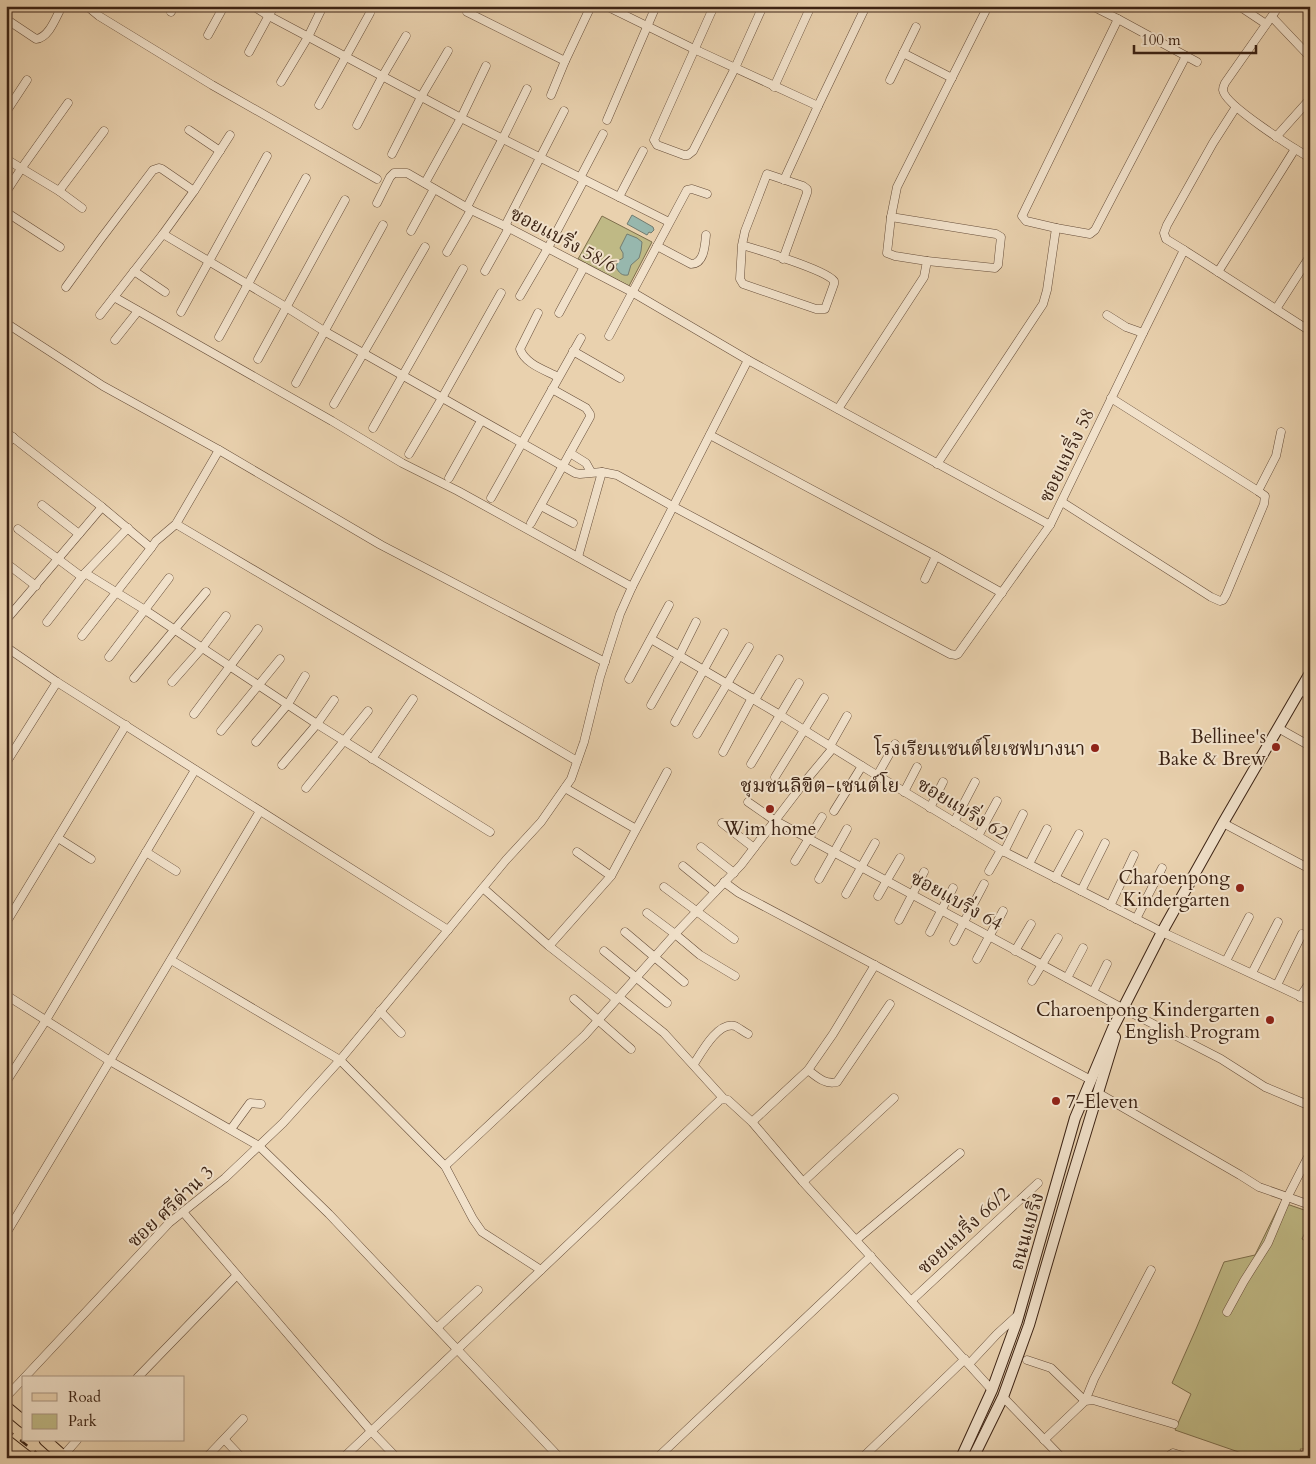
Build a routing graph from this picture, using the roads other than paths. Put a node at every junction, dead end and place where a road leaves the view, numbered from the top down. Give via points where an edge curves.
1 (62, 6) edge
2 (86, 6) edge
3 (224, 6) edge
4 (253, 6) edge
5 (274, 6) edge
6 (323, 6) edge
7 (591, 6) edge
8 (606, 6) edge
9 (656, 6) edge
10 (714, 6) edge
11 (763, 6) edge
12 (811, 6) edge
13 (866, 6) edge
14 (988, 6) edge
15 (1239, 6) edge
16 (1279, 6) edge
17 (1096, 8) dead end
18 (467, 12) dead end
19 (370, 13) dead end
20 (268, 16) junction
21 (1272, 17) junction
22 (1118, 19) junction
23 (7, 23) edge
24 (1266, 24) junction
25 (648, 26) junction
26 (916, 27) dead end
27 (208, 35) dead end
28 (406, 36) dead end
29 (308, 37) junction
30 (694, 49) junction
31 (448, 51) dead end
32 (249, 52) dead end
33 (903, 53) junction
34 (346, 56) junction
35 (1186, 56) junction
36 (1310, 57) edge
37 (565, 61) junction
38 (1197, 62) dead end
39 (486, 66) dead end
40 (735, 68) junction
41 (382, 77) junction
42 (952, 78) junction
43 (27, 80) dead end
44 (890, 80) dead end
45 (282, 82) dead end
46 (774, 87) junction
47 (526, 89) dead end
48 (551, 95) dead end
49 (421, 97) junction
50 (1310, 98) edge
51 (68, 103) dead end
52 (319, 106) dead end
53 (818, 106) junction
54 (1236, 107) junction
55 (564, 111) dead end
56 (6, 112) edge
57 (461, 118) junction
58 (608, 120) dead end
59 (357, 125) dead end
60 (189, 130) dead end
61 (104, 131) dead end
62 (603, 134) dead end
63 (230, 135) dead end
64 (1276, 137) junction
65 (503, 138) junction
66 (1294, 149) junction
67 (220, 150) junction
68 (643, 151) dead end
69 (392, 154) dead end
70 (267, 156) dead end
71 (541, 158) junction
72 (1310, 158) edge
73 (6, 159) edge
74 (21, 169) junction
75 (306, 178) dead end
76 (377, 179) dead end
77 (582, 179) junction
78 (784, 180) junction
79 (425, 183) junction
80 (434, 189) junction
81 (59, 191) junction
82 (194, 191) junction
83 (6, 192) edge
84 (707, 194) dead end
85 (619, 197) junction
86 (345, 200) dead end
87 (377, 204) dead end
88 (82, 208) dead end
89 (469, 209) junction
90 (6, 212) edge
91 (891, 217) junction
92 (669, 222) junction
93 (384, 226) dead end
94 (507, 227) junction
95 (1056, 228) junction
96 (411, 231) dead end
97 (163, 234) junction
98 (706, 235) dead end
99 (742, 245) junction
100 (657, 246) junction
101 (60, 247) dead end
102 (425, 247) dead end
103 (548, 248) junction
104 (1184, 250) junction
105 (447, 252) dead end
106 (1310, 256) edge
107 (783, 259) junction
108 (209, 261) junction
109 (927, 261) junction
110 (584, 268) junction
111 (463, 269) dead end
112 (134, 271) junction
113 (485, 271) dead end
114 (1218, 272) junction
115 (248, 284) junction
116 (66, 288) dead end
117 (165, 292) dead end
118 (632, 292) junction
119 (501, 294) dead end
120 (520, 296) dead end
121 (114, 297) junction
122 (286, 307) junction
123 (1276, 310) junction
124 (138, 311) junction
125 (181, 312) dead end
126 (538, 313) dead end
127 (559, 313) dead end
128 (1108, 314) dead end
129 (100, 315) dead end
130 (6, 323) edge
131 (324, 331) junction
132 (1310, 331) edge
133 (1143, 333) junction
134 (609, 336) dead end
135 (219, 337) dead end
136 (580, 338) dead end
137 (115, 340) dead end
138 (573, 352) junction
139 (363, 353) junction
140 (258, 359) dead end
141 (748, 360) junction
142 (404, 376) junction
143 (558, 378) junction
144 (620, 378) dead end
145 (296, 383) dead end
146 (552, 389) junction
147 (442, 398) junction
148 (1112, 398) junction
149 (334, 404) dead end
150 (838, 409) junction
151 (481, 421) junction
152 (373, 428) dead end
153 (1281, 432) dead end
154 (10, 434) edge
155 (710, 435) junction
156 (521, 443) junction
157 (6, 445) edge
158 (219, 450) junction
159 (570, 453) junction
160 (409, 454) dead end
161 (937, 464) junction
162 (562, 466) junction
163 (591, 472) junction
164 (602, 472) junction
165 (449, 478) dead end
166 (1258, 491) junction
167 (491, 498) dead end
168 (1062, 502) junction
169 (42, 505) dead end
170 (541, 506) junction
171 (102, 507) junction
172 (674, 507) junction
173 (531, 523) dead end
174 (573, 523) dead end
175 (176, 524) junction
176 (1050, 525) junction
177 (128, 528) junction
178 (18, 530) dead end
179 (79, 534) junction
180 (150, 548) junction
181 (936, 556) junction
182 (578, 557) junction
183 (58, 559) junction
184 (6, 563) edge
185 (84, 575) junction
186 (169, 578) dead end
187 (924, 579) dead end
188 (36, 586) junction
189 (632, 587) junction
190 (117, 592) junction
191 (206, 592) dead end
192 (1002, 593) junction
193 (669, 605) dead end
194 (9, 610) edge
195 (145, 610) junction
196 (226, 616) dead end
197 (6, 620) edge
198 (47, 622) dead end
199 (696, 622) dead end
200 (258, 629) dead end
201 (175, 631) junction
202 (724, 633) dead end
203 (82, 636) dead end
204 (651, 639) junction
205 (6, 647) edge
206 (748, 647) dead end
207 (202, 648) junction
208 (679, 656) junction
209 (109, 657) dead end
210 (280, 658) dead end
211 (779, 659) dead end
212 (605, 662) junction
213 (230, 667) junction
214 (704, 670) junction
215 (1310, 673) edge
216 (305, 676) dead end
217 (134, 678) dead end
218 (629, 679) dead end
219 (57, 682) junction
220 (172, 682) dead end
221 (799, 683) dead end
222 (727, 684) junction
223 (259, 685) junction
224 (1300, 690) junction
225 (1310, 696) edge
226 (824, 698) dead end
227 (414, 699) dead end
228 (753, 699) junction
229 (334, 700) dead end
230 (288, 704) junction
231 (652, 705) dead end
232 (368, 711) dead end
233 (194, 714) dead end
234 (780, 715) junction
235 (847, 716) dead end
236 (675, 722) dead end
237 (317, 724) junction
238 (126, 725) junction
239 (1278, 728) junction
240 (804, 730) junction
241 (221, 732) dead end
242 (697, 734) dead end
243 (343, 740) junction
244 (256, 742) dead end
245 (895, 744) dead end
246 (1310, 746) edge
247 (832, 747) junction
248 (723, 752) dead end
249 (372, 758) junction
250 (577, 761) junction
251 (6, 763) edge
252 (751, 764) dead end
253 (282, 765) dead end
254 (862, 766) junction
255 (917, 766) dead end
256 (196, 770) junction
257 (667, 772) dead end
258 (877, 776) junction
259 (775, 777) dead end
260 (943, 782) dead end
261 (975, 782) dead end
262 (306, 788) dead end
263 (565, 788) junction
264 (904, 792) junction
265 (997, 801) dead end
266 (748, 802) dead end
267 (930, 808) junction
268 (260, 811) junction
269 (834, 811) dead end
270 (1023, 814) dead end
271 (822, 817) dead end
272 (775, 820) junction
273 (954, 822) junction
274 (722, 823) dead end
275 (1222, 824) junction
276 (636, 829) junction
277 (847, 829) dead end
278 (1047, 829) dead end
279 (490, 832) dead end
280 (1079, 834) dead end
281 (978, 836) junction
282 (58, 838) junction
283 (809, 838) junction
284 (875, 843) dead end
285 (1105, 843) dead end
286 (701, 847) dead end
287 (754, 848) junction
288 (1002, 851) junction
289 (146, 852) junction
290 (577, 852) dead end
291 (834, 852) junction
292 (1134, 855) dead end
293 (900, 858) dead end
294 (91, 859) dead end
295 (795, 861) dead end
296 (1029, 864) junction
297 (683, 866) dead end
298 (862, 866) junction
299 (1162, 868) dead end
300 (1310, 868) edge
301 (176, 871) dead end
302 (989, 871) dead end
303 (924, 872) dead end
304 (734, 873) junction
305 (610, 876) junction
306 (1055, 878) junction
307 (819, 879) dead end
308 (887, 880) junction
309 (724, 882) junction
310 (984, 884) dead end
311 (664, 887) dead end
312 (483, 888) junction
313 (953, 888) dead end
314 (1081, 891) junction
315 (715, 892) junction
316 (846, 894) dead end
317 (913, 894) junction
318 (878, 896) dead end
319 (1110, 906) junction
320 (941, 910) junction
321 (1003, 911) dead end
322 (696, 912) junction
323 (646, 913) dead end
324 (1249, 916) dead end
325 (1136, 919) junction
326 (899, 920) dead end
327 (1278, 922) dead end
328 (6, 923) edge
329 (964, 923) junction
330 (1031, 924) dead end
331 (448, 930) junction
332 (625, 932) dead end
333 (930, 932) dead end
334 (1162, 932) junction
335 (675, 934) junction
336 (1302, 934) dead end
337 (989, 937) junction
338 (1058, 938) dead end
339 (734, 939) dead end
340 (954, 941) dead end
341 (548, 946) junction
342 (1083, 948) dead end
343 (1015, 950) junction
344 (604, 951) dead end
345 (654, 956) junction
346 (977, 959) dead end
347 (170, 960) junction
348 (1226, 961) junction
349 (1107, 964) dead end
350 (875, 965) junction
351 (1042, 965) junction
352 (1252, 973) junction
353 (735, 976) dead end
354 (636, 978) junction
355 (1067, 978) junction
356 (684, 982) dead end
357 (1032, 982) dead end
358 (1310, 982) edge
359 (1276, 985) junction
360 (1093, 992) junction
361 (6, 995) edge
362 (1300, 997) junction
363 (574, 998) dead end
364 (618, 998) junction
365 (1310, 1001) edge
366 (667, 1003) dead end
367 (890, 1004) dead end
368 (380, 1011) junction
369 (1123, 1011) junction
370 (46, 1020) junction
371 (598, 1020) junction
372 (401, 1033) dead end
373 (748, 1034) dead end
374 (631, 1049) dead end
375 (340, 1060) junction
376 (110, 1061) junction
377 (694, 1064) junction
378 (808, 1070) junction
379 (1091, 1080) junction
380 (6, 1082) edge
381 (1098, 1093) junction
382 (894, 1098) dead end
383 (724, 1099) junction
384 (261, 1104) dead end
385 (1308, 1105) dead end
386 (752, 1122) junction
387 (231, 1129) junction
388 (259, 1146) junction
389 (960, 1153) dead end
390 (1310, 1153) edge
391 (445, 1166) junction
392 (803, 1182) junction
393 (1038, 1183) dead end
394 (1287, 1198) junction
395 (1310, 1206) edge
396 (183, 1212) junction
397 (7, 1232) edge
398 (856, 1240) junction
399 (871, 1256) junction
400 (541, 1270) junction
401 (1151, 1270) dead end
402 (236, 1275) junction
403 (478, 1290) dead end
404 (912, 1301) junction
405 (1020, 1312) junction
406 (1227, 1312) dead end
407 (437, 1328) junction
408 (457, 1350) junction
409 (1028, 1360) dead end
410 (967, 1362) junction
411 (26, 1376) edge
412 (140, 1376) edge
413 (22, 1380) edge
414 (992, 1390) junction
415 (6, 1397) edge
416 (1003, 1397) junction
417 (1085, 1402) junction
418 (6, 1407) edge
419 (243, 1419) dead end
420 (22, 1420) edge
421 (1174, 1424) dead end
422 (371, 1431) junction
423 (6, 1440) edge
424 (224, 1440) junction
425 (1044, 1440) junction
426 (47, 1442) edge
427 (75, 1442) edge
428 (63, 1457) edge
429 (28, 1458) edge
430 (206, 1458) edge
431 (242, 1458) edge
432 (343, 1458) edge
433 (397, 1458) edge
434 (560, 1458) edge
435 (657, 1458) edge
436 (862, 1458) edge
437 (961, 1458) edge
438 (973, 1458) edge
439 (1062, 1458) edge
440 (1169, 1458) edge
441 (1190, 1458) edge

1 - 23 street via 41,38 36,39
2 - 76 street via 212,85
3 - 27 street
4 - 20 street
5 - 20 street
6 - 29 street
7 - 37 street
8 - 25 street
9 - 25 street
10 - 30 street
11 - 40 street
12 - 46 street
13 - 53 street
14 - 42 street
15 - 24 street
16 - 21 street
17 - 22 street
18 - 37 street
19 - 34 street
20 - 29 street
20 - 32 street
21 - 24 street
21 - 36 street
22 - 35 street
22 - 95 street via 1022,213 1026,221
24 - 54 street via 1223,88 1225,96
25 - 30 street
25 - 58 street
26 - 33 street
28 - 41 street
29 - 34 street
29 - 45 street
30 - 40 street
30 - 40 street via 654,140 657,145 684,155 690,154
31 - 49 street
33 - 42 street
33 - 44 street
34 - 41 street
34 - 52 street
35 - 38 street
35 - 95 street via 1095,230 1090,234
37 - 48 street
39 - 57 street
40 - 46 street
41 - 49 street
41 - 59 street
42 - 91 street via 900,180
43 - 56 street
46 - 53 street
47 - 65 street
49 - 57 street
49 - 69 street
50 - 64 street
51 - 74 street
53 - 78 street
54 - 64 street
54 - 104 street via 1164,233 1166,239
55 - 71 street
57 - 65 street
57 - 79 street
60 - 67 street
61 - 81 street
62 - 77 street
63 - 67 street
64 - 66 street
65 - 71 street
65 - 89 street
66 - 72 street
66 - 114 street
67 - 82 street
68 - 85 street
70 - 108 street
71 - 77 street
71 - 94 street
73 - 74 street
74 - 81 street
74 - 83 street
75 - 115 street
77 - 85 street
77 - 103 street
78 - 99 street via 767,174
78 - 107 street via 803,186 807,194
79 - 80 street, ซอยแบริ่ง 58/6
79 - 87 street, ซอยแบริ่ง 58/6 via 407,173 394,172
80 - 89 street, ซอยแบริ่ง 58/6
80 - 96 street
81 - 88 street
82 - 97 street
82 - 116 street via 162,169 153,170
84 - 92 street via 687,190
85 - 92 street
86 - 122 street
89 - 94 street, ซอยแบริ่ง 58/6
89 - 105 street
90 - 101 street
91 - 109 street via 888,253
91 - 109 street via 1001,237 997,268
92 - 100 street
93 - 131 street
94 - 103 street, ซอยแบริ่ง 58/6
94 - 113 street
95 - 161 street via 1043,304
97 - 108 street
97 - 112 street
98 - 100 street via 701,259 695,264
99 - 107 street
99 - 107 street via 740,279 743,284 826,310 833,279
100 - 118 street
102 - 139 street
103 - 110 street, ซอยแบริ่ง 58/6
103 - 120 street
104 - 114 street
104 - 133 street, ซอยแบริ่ง 58
106 - 123 street
108 - 115 street
108 - 125 street
109 - 150 street via 921,283
110 - 118 street, ซอยแบริ่ง 58/6
110 - 127 street
111 - 142 street
112 - 117 street
112 - 121 street
114 - 123 street
115 - 122 street
115 - 135 street
118 - 134 street
118 - 141 street, ซอยแบริ่ง 58/6
119 - 147 street
121 - 124 street
121 - 129 street
122 - 131 street
122 - 140 street
123 - 132 street
124 - 137 street
124 - 182 street via 402,463
126 - 143 street via 520,349 527,361
128 - 133 street via 1126,327
130 - 158 street via 104,386
131 - 139 street
131 - 145 street
133 - 148 street, ซอยแบริ่ง 58
136 - 138 street
138 - 143 street
138 - 144 street
139 - 142 street
139 - 149 street
141 - 150 street, ซอยแบริ่ง 58
141 - 155 street, ซอย ศรีด่าน 3
142 - 147 street
142 - 152 street
143 - 146 street
146 - 156 street
146 - 159 street via 586,408 590,414
147 - 151 street
147 - 160 street
148 - 166 street
148 - 168 street, ซอยแบริ่ง 58
150 - 161 street, ซอยแบริ่ง 58
151 - 156 street
151 - 165 street
153 - 166 street via 1276,456
154 - 157 street
154 - 171 street
155 - 172 street, ซอย ศรีด่าน 3
155 - 181 street
156 - 162 street
156 - 167 street
158 - 175 street
158 - 212 street via 381,545
159 - 162 street
159 - 163 street via 586,464
161 - 176 street, ซอยแบริ่ง 58
162 - 163 street via 574,473
162 - 170 street
163 - 164 street
164 - 172 street via 617,475
164 - 182 street
166 - 168 street via 1265,496 1264,504 1226,595 1220,601
168 - 176 street, ซอยแบริ่ง 58
169 - 179 street
170 - 173 street
170 - 174 street
171 - 177 street
171 - 179 street
172 - 189 street, ซอย ศรีด่าน 3
172 - 192 street via 950,654 958,654
175 - 180 street
175 - 250 street
176 - 192 street
177 - 180 street
177 - 185 street
178 - 183 street
179 - 183 street
180 - 190 street
181 - 187 street
181 - 192 street
182 - 189 street
183 - 185 street
183 - 188 street
184 - 188 street
185 - 190 street
185 - 198 street
186 - 195 street
188 - 194 street
189 - 212 street, ซอย ศรีด่าน 3
190 - 195 street
190 - 203 street
191 - 201 street
193 - 204 street
194 - 197 street
195 - 201 street
195 - 209 street
196 - 207 street
199 - 208 street
200 - 213 street
201 - 207 street
201 - 217 street
202 - 214 street
204 - 208 street, ซอยแบริ่ง 62
204 - 218 street
205 - 219 street
206 - 222 street
207 - 213 street
207 - 220 street
208 - 214 street, ซอยแบริ่ง 62
208 - 231 street
210 - 223 street
211 - 228 street
212 - 250 street, ซอย ศรีด่าน 3
213 - 223 street
213 - 233 street
214 - 222 street, ซอยแบริ่ง 62
214 - 236 street
215 - 224 main road, ถนนแบริ่ง
216 - 230 street
219 - 238 street
219 - 251 street
221 - 234 street
222 - 228 street, ซอยแบริ่ง 62
222 - 242 street
223 - 230 street
223 - 241 street
224 - 225 street
224 - 239 main road, ถนนแบริ่ง
226 - 240 street
227 - 249 street
228 - 234 street, ซอยแบริ่ง 62
228 - 248 street
229 - 237 street
230 - 237 street
230 - 244 street
232 - 243 street
234 - 240 street, ซอยแบริ่ง 62
234 - 252 street
235 - 247 street
237 - 243 street
237 - 253 street
238 - 256 street
238 - 282 street
239 - 246 street
239 - 275 main road, ถนนแบริ่ง
240 - 247 street, ซอยแบริ่ง 62
240 - 259 street
243 - 249 street
243 - 262 street
245 - 258 street
247 - 254 street, ซอยแบริ่ง 62
247 - 272 street
249 - 279 street
250 - 263 street, ซอย ศรีด่าน 3 via 572,779
254 - 258 street, ซอยแบริ่ง 62
254 - 269 street
255 - 264 street
256 - 268 street
256 - 289 street
257 - 276 street
258 - 264 street, ซอยแบริ่ง 62
260 - 267 street
261 - 273 street
263 - 276 street
263 - 312 street, ซอย ศรีด่าน 3 via 541,822
264 - 267 street, ซอยแบริ่ง 62
265 - 281 street
266 - 272 street, ซอยแบริ่ง 64
267 - 273 street, ซอยแบริ่ง 62
268 - 331 street
268 - 347 street
270 - 288 street
271 - 283 street
272 - 283 street, ซอยแบริ่ง 64
272 - 287 street
273 - 281 street, ซอยแบริ่ง 62
274 - 287 street
275 - 300 street
275 - 334 main road, ถนนแบริ่ง
276 - 305 street
277 - 291 street
278 - 296 street
280 - 306 street
281 - 288 street, ซอยแบริ่ง 62
282 - 294 street
282 - 328 street
283 - 291 street, ซอยแบริ่ง 64
283 - 295 street
284 - 298 street
285 - 314 street
286 - 304 street
287 - 304 street
288 - 296 street, ซอยแบริ่ง 62
288 - 302 street
289 - 301 street
289 - 370 street
290 - 305 street
291 - 298 street, ซอยแบริ่ง 64
291 - 307 street
292 - 319 street
293 - 308 street
296 - 306 street, ซอยแบริ่ง 62
297 - 315 street
298 - 308 street, ซอยแบริ่ง 64
298 - 316 street
299 - 325 street
303 - 317 street
304 - 309 street
305 - 341 street
306 - 314 street, ซอยแบริ่ง 62
308 - 317 street, ซอยแบริ่ง 64
308 - 318 street
309 - 315 street
309 - 350 street via 738,893
310 - 329 street
311 - 322 street
312 - 331 street, ซอย ศรีด่าน 3
312 - 341 street
313 - 320 street
314 - 319 street, ซอยแบริ่ง 62
315 - 322 street
317 - 320 street, ซอยแบริ่ง 64
317 - 326 street
319 - 325 street, ซอยแบริ่ง 62
320 - 329 street, ซอยแบริ่ง 64
320 - 333 street
321 - 337 street
322 - 335 street
322 - 339 street
323 - 335 street
324 - 348 street
325 - 334 street, ซอยแบริ่ง 62
327 - 352 street
329 - 337 street, ซอยแบริ่ง 64
329 - 340 street
330 - 343 street
331 - 368 street, ซอย ศรีด่าน 3
332 - 345 street
334 - 348 street, ซอยแบริ่ง 62
334 - 369 main road, ถนนแบริ่ง
335 - 345 street
335 - 353 street via 700,956
336 - 359 street
337 - 343 street, ซอยแบริ่ง 64
337 - 346 street
338 - 351 street
341 - 364 street
342 - 355 street
343 - 351 street, ซอยแบริ่ง 64
344 - 354 street
345 - 354 street
345 - 356 street
347 - 375 street
347 - 376 street
348 - 352 street, ซอยแบริ่ง 62
349 - 360 street
350 - 378 street via 834,1034
350 - 379 street
351 - 355 street, ซอยแบริ่ง 64
351 - 357 street
352 - 359 street, ซอยแบริ่ง 62
354 - 364 street
354 - 366 street
355 - 360 street, ซอยแบริ่ง 64
358 - 362 street
359 - 362 street, ซอยแบริ่ง 62
360 - 369 street, ซอยแบริ่ง 64
361 - 370 street
362 - 365 street, ซอยแบริ่ง 62
363 - 371 street
364 - 371 street
364 - 377 street via 664,1033
367 - 378 street via 838,1082 824,1081
368 - 372 street
368 - 375 street, ซอย ศรีด่าน 3
369 - 379 main road, ถนนแบริ่ง
369 - 381 main road, ถนนแบริ่ง
369 - 385 street, ซอยแบริ่ง 64 via 1221,1059 1265,1087
370 - 376 street
370 - 380 street
371 - 374 street
371 - 391 street
373 - 377 street via 734,1026 725,1027 711,1037
375 - 388 street, ซอย ศรีด่าน 3
375 - 391 street
376 - 387 street
376 - 397 street
377 - 383 street
378 - 386 street
379 - 405 main road, ถนนแบริ่ง via 1075,1118
381 - 394 street via 1259,1187
381 - 416 main road, ถนนแบริ่ง via 1031,1316
382 - 392 street
383 - 386 street
383 - 400 street
384 - 387 street via 250,1103
386 - 392 street
387 - 388 street
388 - 396 street, ซอย ศรีด่าน 3
388 - 407 street
389 - 398 street
390 - 394 street
391 - 400 street via 482,1232
392 - 398 street
393 - 404 street, ซอยแบริ่ง 66/2
394 - 395 street
394 - 406 street via 1268,1243
396 - 402 street
396 - 411 street, ซอย ศรีด่าน 3
398 - 399 street
399 - 404 street
399 - 435 street
400 - 408 street
401 - 417 street
402 - 412 street
402 - 422 street
403 - 407 street
404 - 410 street
405 - 410 street
405 - 414 main road, ถนนแบริ่ง
407 - 408 street
408 - 422 street
408 - 434 street
409 - 417 street via 1051,1368
410 - 414 street
410 - 436 street
413 - 415 street, ซอย ศรีด่าน 3
414 - 437 main road, ถนนแบริ่ง
416 - 425 street
416 - 438 main road, ถนนแบริ่ง
417 - 421 street via 1102,1401
417 - 425 street
418 - 420 main road
419 - 424 street
422 - 432 street
422 - 433 street
423 - 429 main road
424 - 430 street
424 - 431 street
425 - 439 street
426 - 428 main road
427 - 428 street
440 - 441 street via 1173,1454

